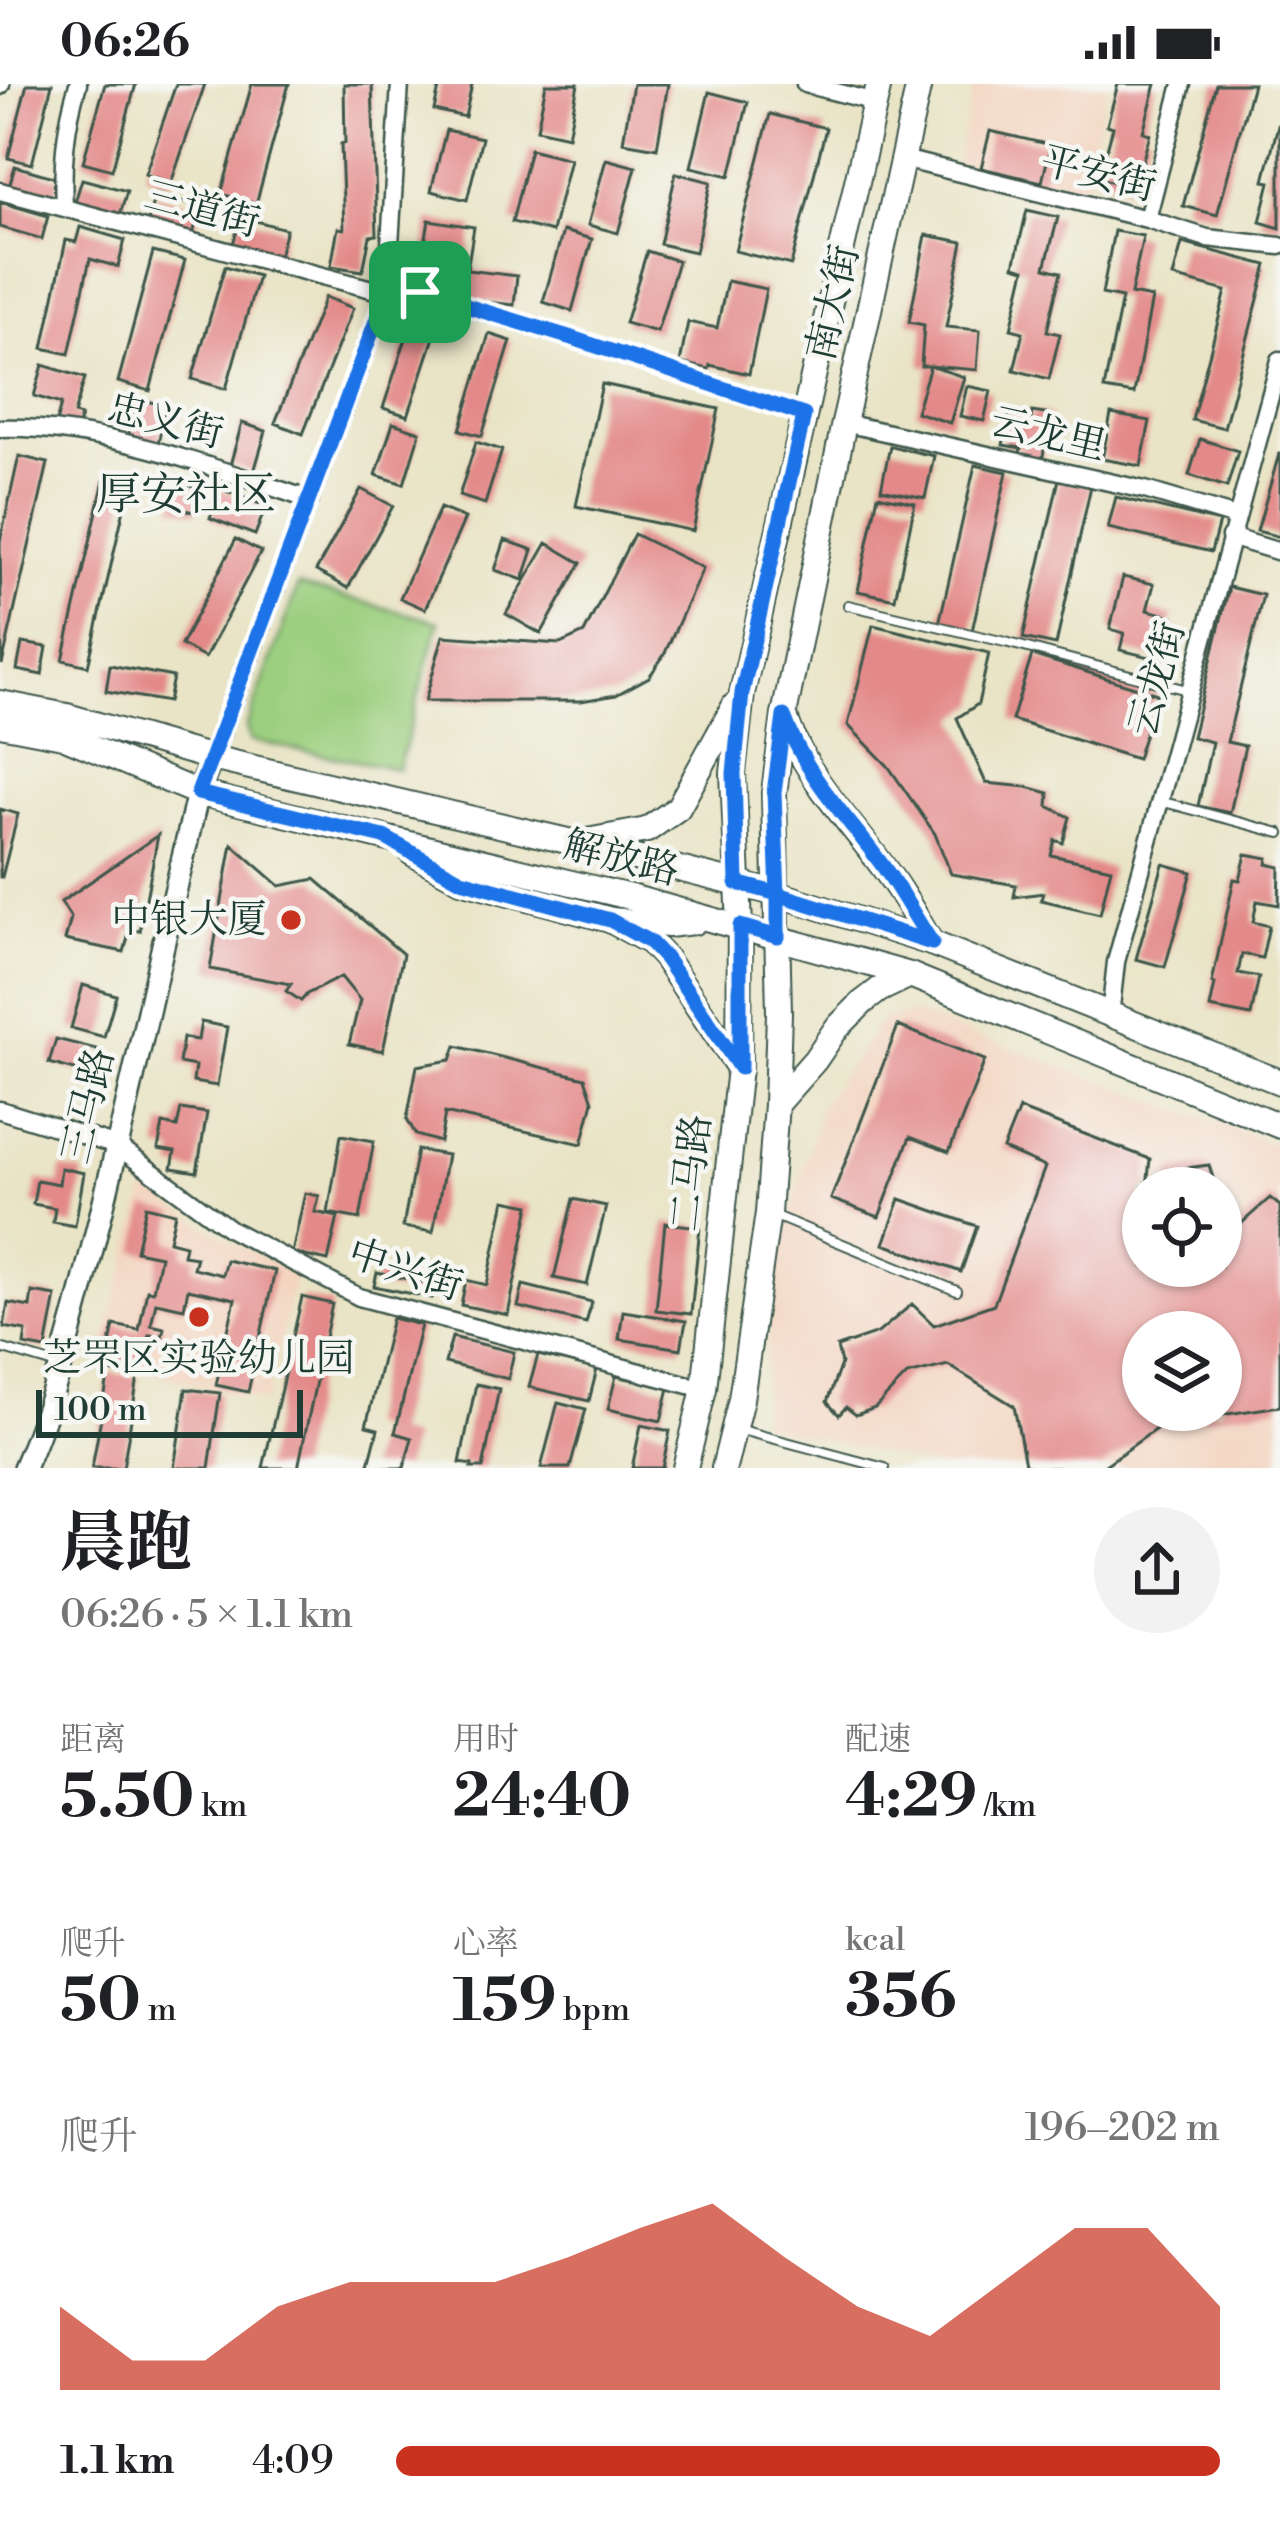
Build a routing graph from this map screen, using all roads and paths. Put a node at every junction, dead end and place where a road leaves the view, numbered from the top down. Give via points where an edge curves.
1 (78, 84) edge
2 (400, 84) edge
3 (805, 84) edge
4 (920, 84) edge
5 (1182, 84) edge
6 (877, 93) edge
7 (903, 159) junction
8 (0, 191) edge
9 (64, 208) junction
10 (1147, 219) junction
11 (1280, 246) edge
12 (387, 292) junction
13 (1280, 360) edge
14 (804, 415) junction
15 (844, 423) junction
16 (0, 428) edge
17 (310, 500) junction
18 (1236, 517) junction
19 (1230, 537) junction
20 (1280, 552) edge
21 (848, 605) dead end
22 (1188, 691) junction
23 (742, 693) junction
24 (0, 704) edge
25 (784, 716) junction
26 (0, 724) edge
27 (212, 758) junction
28 (198, 793) junction
29 (1159, 801) junction
30 (1280, 833) edge
31 (384, 837) junction
32 (575, 843) junction
33 (737, 883) junction
34 (778, 894) junction
35 (610, 920) junction
36 (710, 920) junction
37 (740, 926) junction
38 (778, 937) junction
39 (932, 943) junction
40 (910, 976) junction
41 (1110, 1016) junction
42 (740, 1068) junction
43 (1280, 1082) edge
44 (776, 1104) junction
45 (0, 1110) edge
46 (1280, 1126) edge
47 (117, 1146) junction
48 (768, 1213) junction
49 (957, 1291) dead end
50 (0, 1348) edge
51 (62, 1366) junction
52 (704, 1389) junction
53 (734, 1428) junction
54 (24, 1468) edge
55 (685, 1468) edge
56 (724, 1468) edge
57 (885, 1468) edge

1 - 9 street via 62,165
2 - 12 street
3 - 6 street
4 - 7 main road, 南大街
5 - 10 street
6 - 14 main road, 南大街
7 - 10 street, 平安街
7 - 15 main road, 南大街
8 - 9 street, 三道街
9 - 12 street, 三道街
10 - 11 street, 平安街 via 1207,238
12 - 14 street, 三道街 via 420,292
12 - 17 street
13 - 18 street, 云龙街
14 - 23 main road, 南大街
15 - 18 street, 云龙里
15 - 25 main road, 南大街
16 - 17 street, 忠义街 via 118,443
17 - 27 street
18 - 19 street, 云龙街
19 - 20 street
19 - 22 street, 云龙街
21 - 22 lane
22 - 29 street, 云龙街
23 - 32 main road via 678,808 646,830
23 - 33 main road, 南大街
24 - 27 main road, 解放路
25 - 34 main road, 南大街 via 774,793
25 - 39 main road via 813,777
26 - 28 main road, 解放路 via 63,736
27 - 28 street, 三马路
27 - 32 main road, 解放路
28 - 31 main road, 解放路
28 - 47 street, 三马路
29 - 30 lane
29 - 41 street, 云龙街 via 1116,962
31 - 35 main road via 461,880
31 - 36 main road, 解放路
32 - 33 main road, 解放路
33 - 34 main road, 解放路
33 - 37 main road, 二马路
34 - 38 main road, 二马路
34 - 39 main road, 解放路
35 - 36 main road
35 - 42 main road via 665,958
36 - 37 main road, 解放路
37 - 38 main road, 解放路
37 - 42 main road, 二马路
38 - 40 main road, 解放路
38 - 44 main road, 二马路
39 - 41 main road, 解放路
40 - 44 main road via 862,1003
40 - 46 main road, 解放路
41 - 43 main road, 解放路
42 - 52 main road, 二马路
44 - 48 main road, 二马路
45 - 47 street, 中兴街
47 - 51 street, 三马路
47 - 52 street, 中兴街 via 230,1229 359,1298
48 - 49 lane
48 - 53 main road, 二马路
50 - 51 lane
51 - 54 street, 三马路
52 - 55 main road, 二马路
53 - 56 main road, 二马路
53 - 57 lane

